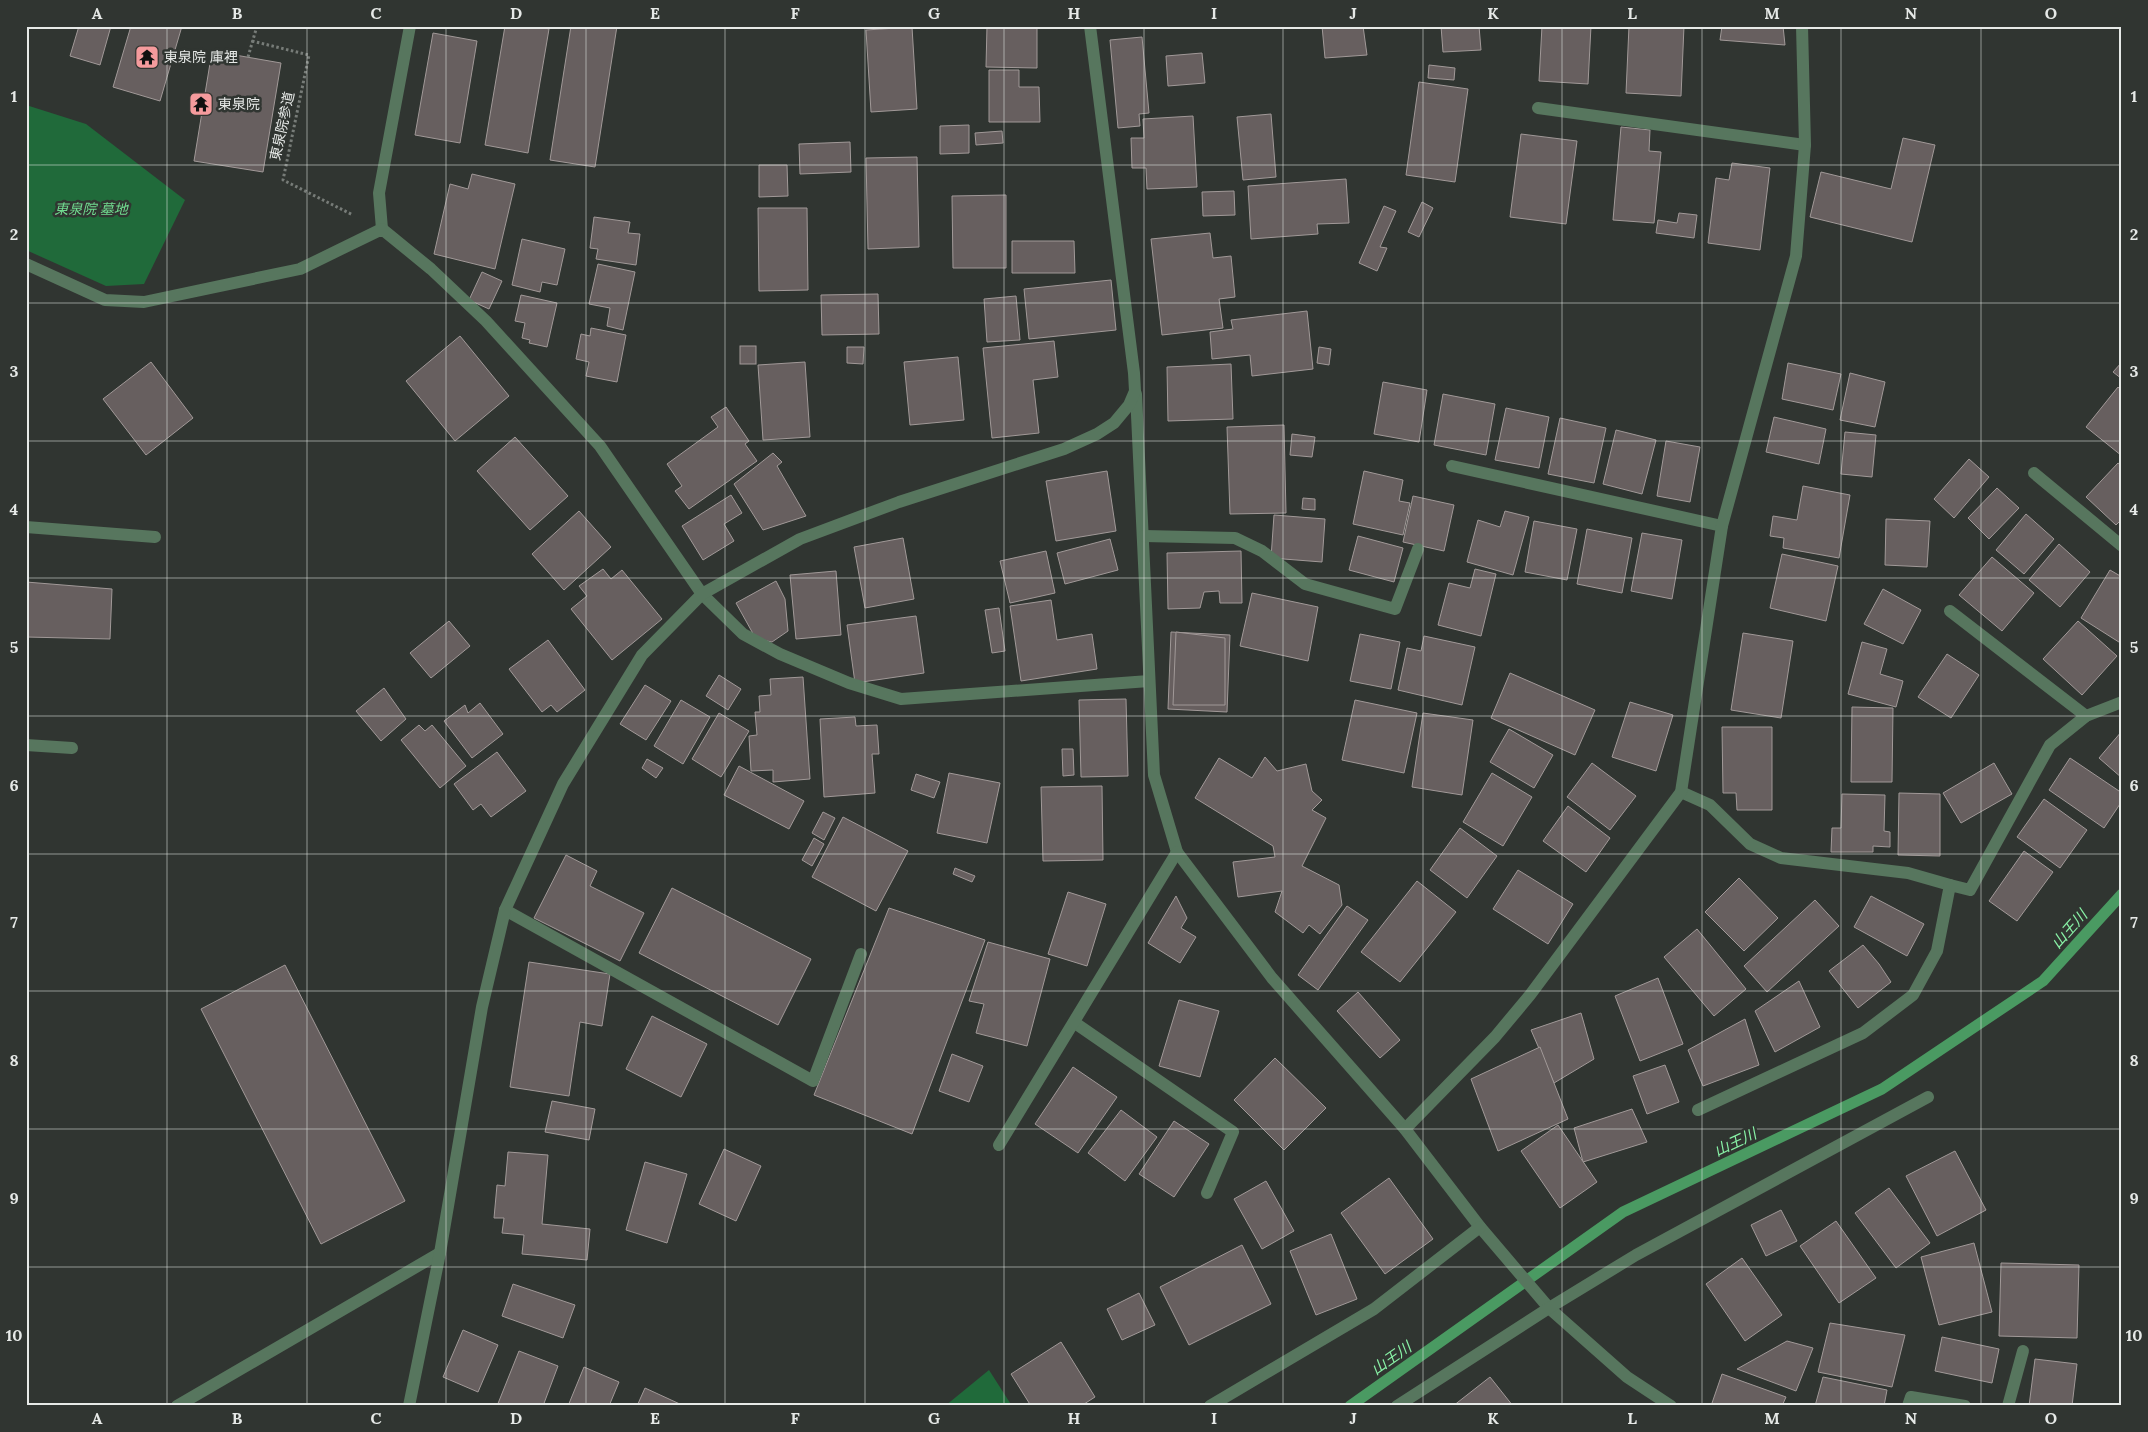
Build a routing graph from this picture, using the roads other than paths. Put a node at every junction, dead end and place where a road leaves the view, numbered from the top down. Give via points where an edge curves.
1 (410, 26) edge
2 (1090, 26) edge
3 (1802, 26) edge
4 (1538, 108) dead end
5 (1805, 145) junction
6 (382, 228) junction
7 (26, 264) edge
8 (1135, 391) junction
9 (1452, 466) dead end
10 (2034, 473) dead end
11 (1722, 526) junction
12 (26, 527) edge
13 (1144, 536) junction
14 (155, 537) dead end
15 (2122, 546) edge
16 (1418, 549) dead end
17 (702, 594) junction
18 (1950, 611) dead end
19 (1149, 681) junction
20 (2122, 702) edge
21 (2086, 716) junction
22 (26, 745) edge
23 (72, 748) dead end
24 (1681, 792) junction
25 (1177, 852) junction
26 (1950, 885) junction
27 (505, 910) junction
28 (860, 954) dead end
29 (1075, 1023) junction
30 (1928, 1097) dead end
31 (1698, 1110) dead end
32 (1405, 1129) junction
33 (999, 1145) dead end
34 (1207, 1193) dead end
35 (1480, 1227) junction
36 (440, 1253) junction
37 (1549, 1308) junction
38 (2023, 1351) dead end
39 (177, 1406) edge
40 (409, 1406) edge
41 (1210, 1406) edge
42 (1397, 1406) edge
43 (1671, 1406) edge
44 (1908, 1406) edge
45 (1965, 1406) edge
46 (2008, 1406) edge

1 - 6 street via 379,192
2 - 8 street
3 - 5 street
4 - 5 street
5 - 11 street via 1796,256
6 - 7 street via 300,270 144,302 105,300
6 - 17 street via 486,321 600,446
8 - 13 street
8 - 17 street via 1121,416 1086,440 899,502 800,539
9 - 11 street
10 - 15 street
11 - 24 street
12 - 14 street
13 - 16 street via 1235,538 1262,551 1305,584 1396,609
13 - 19 street
17 - 19 street via 743,634 780,654 849,683 901,699
17 - 27 street via 637,663 563,784
18 - 21 street
19 - 25 street via 1154,775
20 - 21 street
21 - 26 street via 2050,745 1970,890
22 - 23 street
24 - 26 street via 1710,805 1750,844 1781,858 1908,873
24 - 32 street via 1530,995 1495,1037
25 - 29 street
25 - 32 street via 1272,978
26 - 31 street via 1937,951 1913,995 1863,1033
27 - 28 street via 813,1081
27 - 36 street via 482,1006
29 - 33 street
29 - 34 street via 1233,1132
30 - 37 street via 1636,1255
32 - 35 street
35 - 37 street
35 - 41 street via 1374,1309
36 - 39 street
36 - 40 street
37 - 42 street
37 - 43 street via 1626,1377
38 - 46 street
44 - 45 street via 1911,1397

